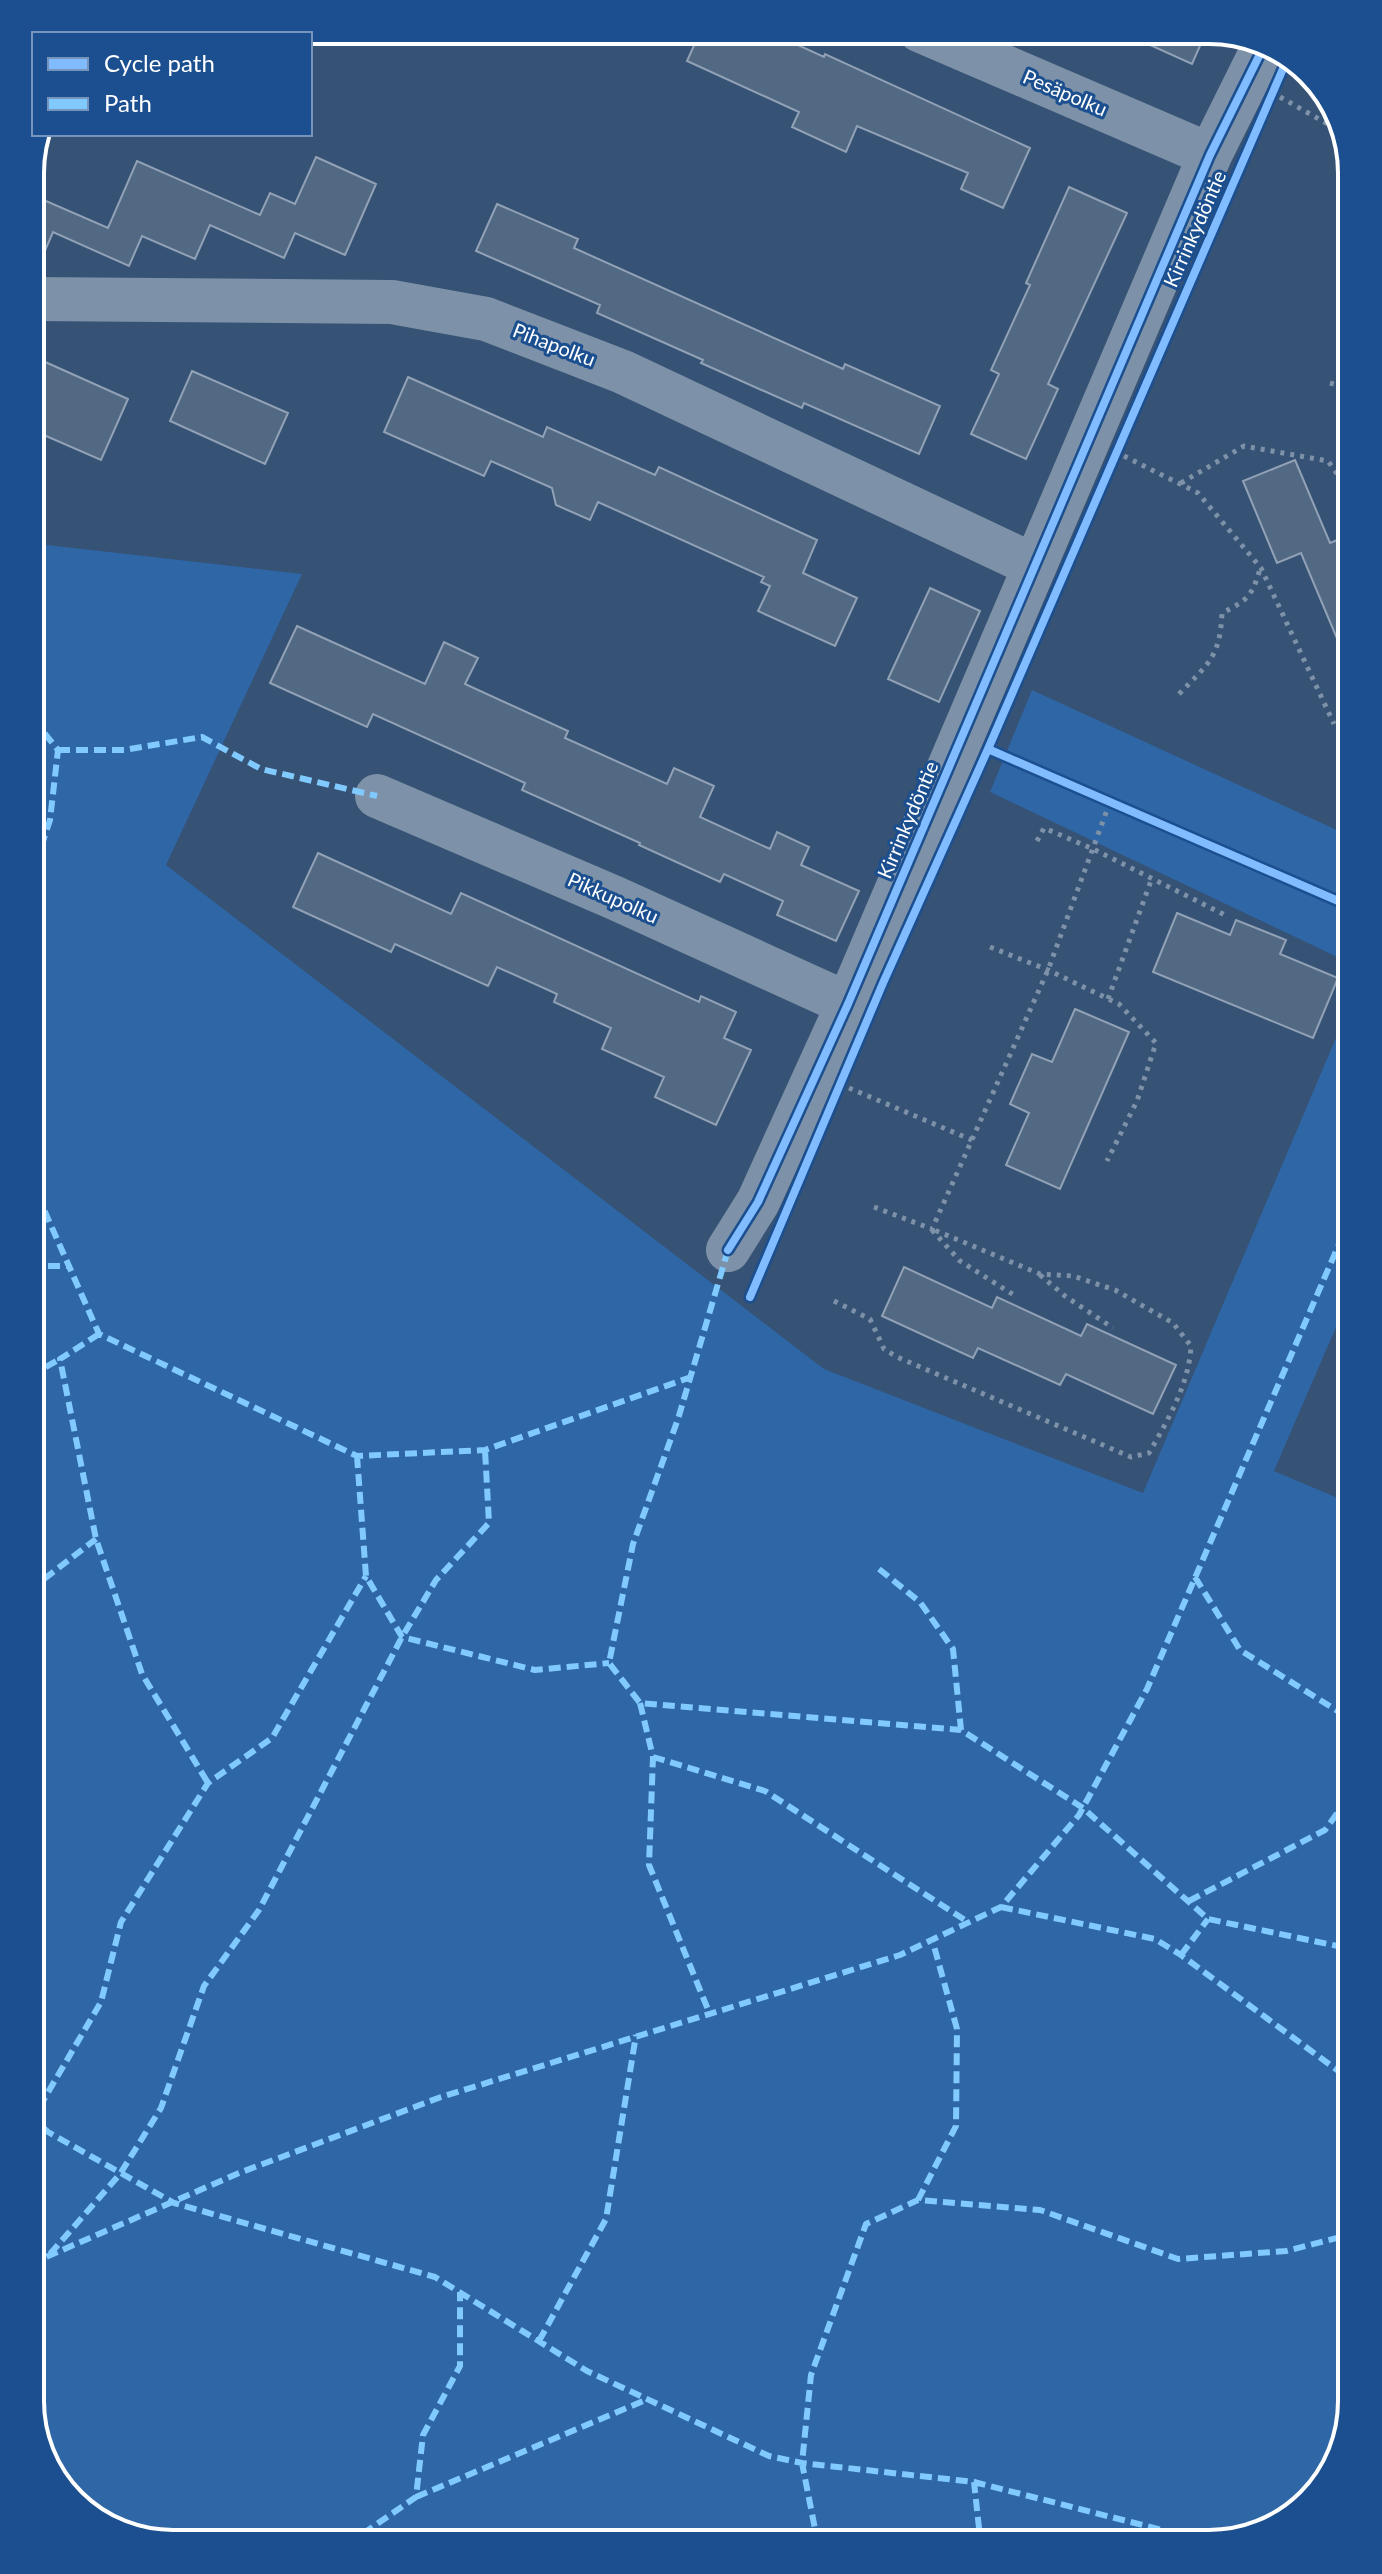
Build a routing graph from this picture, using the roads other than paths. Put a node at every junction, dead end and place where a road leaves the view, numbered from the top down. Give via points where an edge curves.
1 (952, 44) edge
2 (1260, 55) edge
3 (1210, 155) junction
4 (44, 299) edge
5 (1035, 566) junction
6 (377, 796) dead end
7 (848, 1004) junction
8 (728, 1250) dead end

1 - 3 street, Pesäpolku
2 - 3 street, Kirrinkydöntie
3 - 5 street, Kirrinkydöntie
4 - 5 street, Pihapolku via 392,302 486,319 623,372
5 - 7 street, Kirrinkydöntie
6 - 7 street, Pikkupolku
7 - 8 street, Kirrinkydöntie via 758,1202

